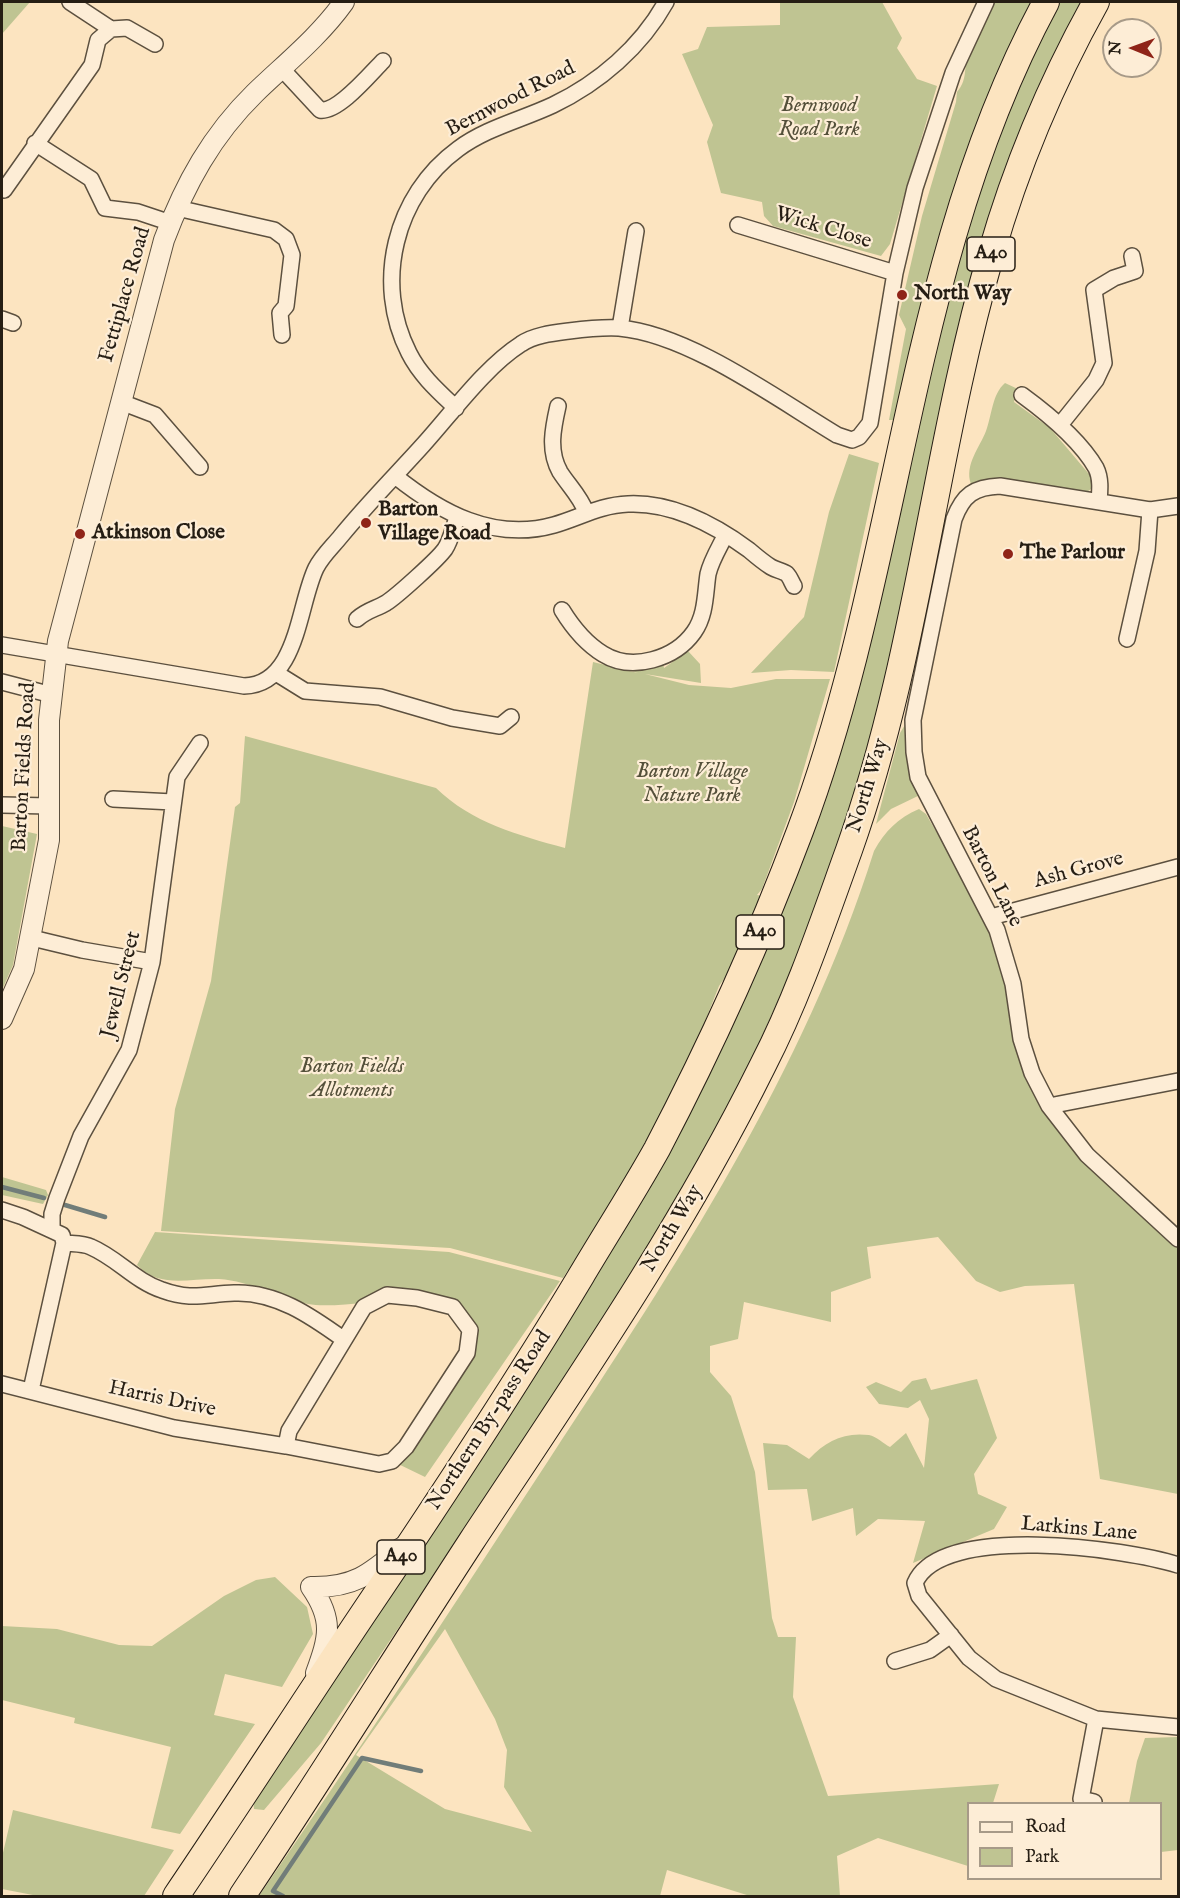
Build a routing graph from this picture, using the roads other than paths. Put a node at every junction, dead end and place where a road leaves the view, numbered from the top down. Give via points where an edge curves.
1 (70, 2) edge
2 (344, 2) edge
3 (986, 2) edge
4 (1046, 2) edge
5 (1096, 2) edge
6 (658, 4) edge
7 (111, 29) junction
8 (155, 44) dead end
9 (383, 61) dead end
10 (282, 69) junction
11 (35, 143) junction
12 (3, 190) dead end
13 (174, 216) junction
14 (738, 225) dead end
15 (636, 231) dead end
16 (1132, 256) dead end
17 (895, 273) junction
18 (620, 328) junction
19 (282, 335) dead end
20 (1022, 395) dead end
21 (121, 402) junction
22 (558, 406) dead end
23 (456, 408) junction
24 (1060, 425) junction
25 (200, 467) dead end
26 (395, 476) junction
27 (1099, 501) junction
28 (1179, 506) edge
29 (1150, 510) junction
30 (586, 512) junction
31 (457, 518) junction
32 (725, 536) junction
33 (794, 586) dead end
34 (562, 610) dead end
35 (357, 618) dead end
36 (1127, 639) dead end
37 (2, 645) edge
38 (56, 655) junction
39 (276, 673) junction
40 (2, 682) edge
41 (52, 695) junction
42 (506, 727) dead end
43 (200, 743) dead end
44 (113, 799) dead end
45 (173, 802) junction
46 (2, 805) edge
47 (50, 806) junction
48 (1179, 867) edge
49 (991, 917) junction
50 (32, 938) junction
51 (152, 962) junction
52 (2, 1020) edge
53 (1179, 1081) edge
54 (1049, 1106) junction
55 (2, 1210) edge
56 (52, 1229) junction
57 (1179, 1239) edge
58 (64, 1243) junction
59 (343, 1339) junction
60 (2, 1384) edge
61 (31, 1390) junction
62 (286, 1446) junction
63 (415, 1536) junction
64 (1179, 1565) edge
65 (951, 1635) junction
66 (896, 1661) dead end
67 (308, 1696) junction
68 (1096, 1719) junction
69 (1179, 1727) edge
70 (1094, 1802) dead end
71 (176, 1896) edge
72 (242, 1896) edge

1 - 7 street
2 - 10 street, Fettiplace Road
3 - 17 street via 953,73 928,142
4 - 63 highway, Northern By-pass Road / A40 via 1007,82 949,244 860,636 801,827 748,961 655,1152 539,1346
5 - 72 highway, North Way / A40 via 1049,96 991,254 963,367 900,678 845,861 766,1059 700,1185 631,1299
6 - 23 street, Bernwood Road via 644,34 596,80 553,105 493,129 458,149 427,178 402,222 391,275 393,302 408,353 419,371
7 - 8 street via 127,28
7 - 11 street via 98,40 92,65
9 - 10 street via 338,105 326,111 320,110
10 - 13 street, Fettiplace Road via 217,135 195,168
11 - 12 street
11 - 13 street via 91,179 105,208
13 - 19 street via 274,230 285,239 292,255 286,306 280,313
13 - 21 street, Fettiplace Road via 158,260
14 - 17 street, Wick Close
15 - 18 street
16 - 24 street via 1135,271 1094,290 1104,363 1096,380
17 - 18 street via 873,411 865,432 852,440 687,348
18 - 23 street via 552,333 523,342 495,365
20 - 24 street
21 - 25 street via 155,415
21 - 38 street, Fettiplace Road
22 - 30 street via 552,435 554,454
23 - 26 street
24 - 27 street via 1096,468
26 - 31 street
26 - 39 street via 316,567 298,629
27 - 29 street
27 - 49 street, Barton Lane via 1000,486 974,490 960,504 954,519 913,720 914,752 918,777 928,800
28 - 29 street
29 - 36 street via 1147,551
30 - 31 street via 530,530 480,525
30 - 32 street via 628,504 654,505 679,512
31 - 35 street via 441,554 385,603
32 - 33 street via 788,574
32 - 34 street via 709,572 699,622 671,654 645,660 605,655 570,634
37 - 38 street
38 - 39 street via 243,686 267,682
38 - 41 street, Barton Fields Road
39 - 42 street via 305,691 380,697 452,718
40 - 41 street
41 - 47 street, Barton Fields Road
43 - 45 street, Jewell Street via 177,777
44 - 45 street
45 - 51 street, Jewell Street
46 - 47 street
47 - 50 street, Barton Fields Road
48 - 49 street, Ash Grove
49 - 54 street, Barton Lane via 1013,984 1021,1039
50 - 51 street
50 - 52 street, Barton Fields Road via 24,969
51 - 56 street, Jewell Street via 129,1050 81,1136 55,1206
53 - 54 street
54 - 57 street, Barton Lane via 1087,1155
55 - 56 street
56 - 58 street via 62,1235
58 - 59 street via 89,1246 160,1290 196,1298 235,1293 278,1300
58 - 61 street
59 - 62 street, Harris Drive via 289,1431
59 - 62 street, Harris Drive via 363,1307 387,1295 453,1307 470,1330 467,1353 406,1447 392,1461 379,1464
60 - 61 street, Harris Drive
61 - 62 street, Harris Drive via 174,1428
63 - 67 highway, Northern By-pass Road / A40
63 - 67 street via 369,1575 348,1585 311,1587 324,1605 328,1628 327,1644
64 - 65 street, Larkins Lane via 1118,1552 1017,1545 947,1557 923,1571 915,1583 919,1596
65 - 66 street via 930,1650
65 - 68 street via 969,1658 996,1679
67 - 71 highway, Northern By-pass Road / A40
68 - 69 street
68 - 70 street via 1082,1799

